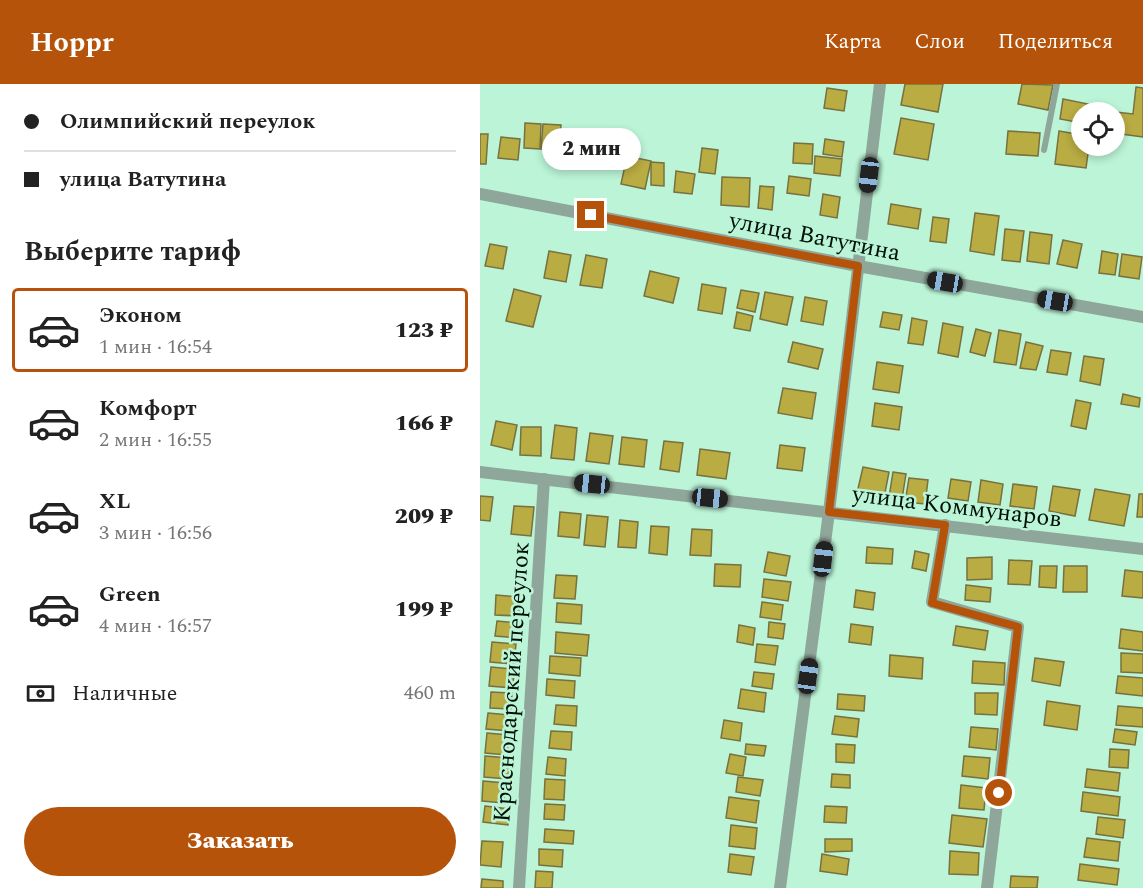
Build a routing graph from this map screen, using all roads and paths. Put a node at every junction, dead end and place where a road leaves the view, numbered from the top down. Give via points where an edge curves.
1 (880, 84) edge
2 (1057, 84) edge
3 (1044, 150) dead end
4 (480, 194) edge
5 (858, 266) junction
6 (1143, 317) edge
7 (480, 472) edge
8 (544, 479) junction
9 (829, 512) junction
10 (945, 525) junction
11 (1143, 549) edge
12 (519, 888) edge
13 (780, 888) edge
14 (987, 888) edge

1 - 5 street
2 - 3 lane
4 - 5 street, улица Ватутина
5 - 6 street, улица Ватутина
5 - 9 street
7 - 8 street, улица Коммунаров
8 - 9 street, улица Коммунаров
8 - 12 street, Краснодарский переулок
9 - 10 street, улица Коммунаров
9 - 13 street
10 - 11 street, улица Коммунаров
10 - 14 street via 932,603 1018,627

